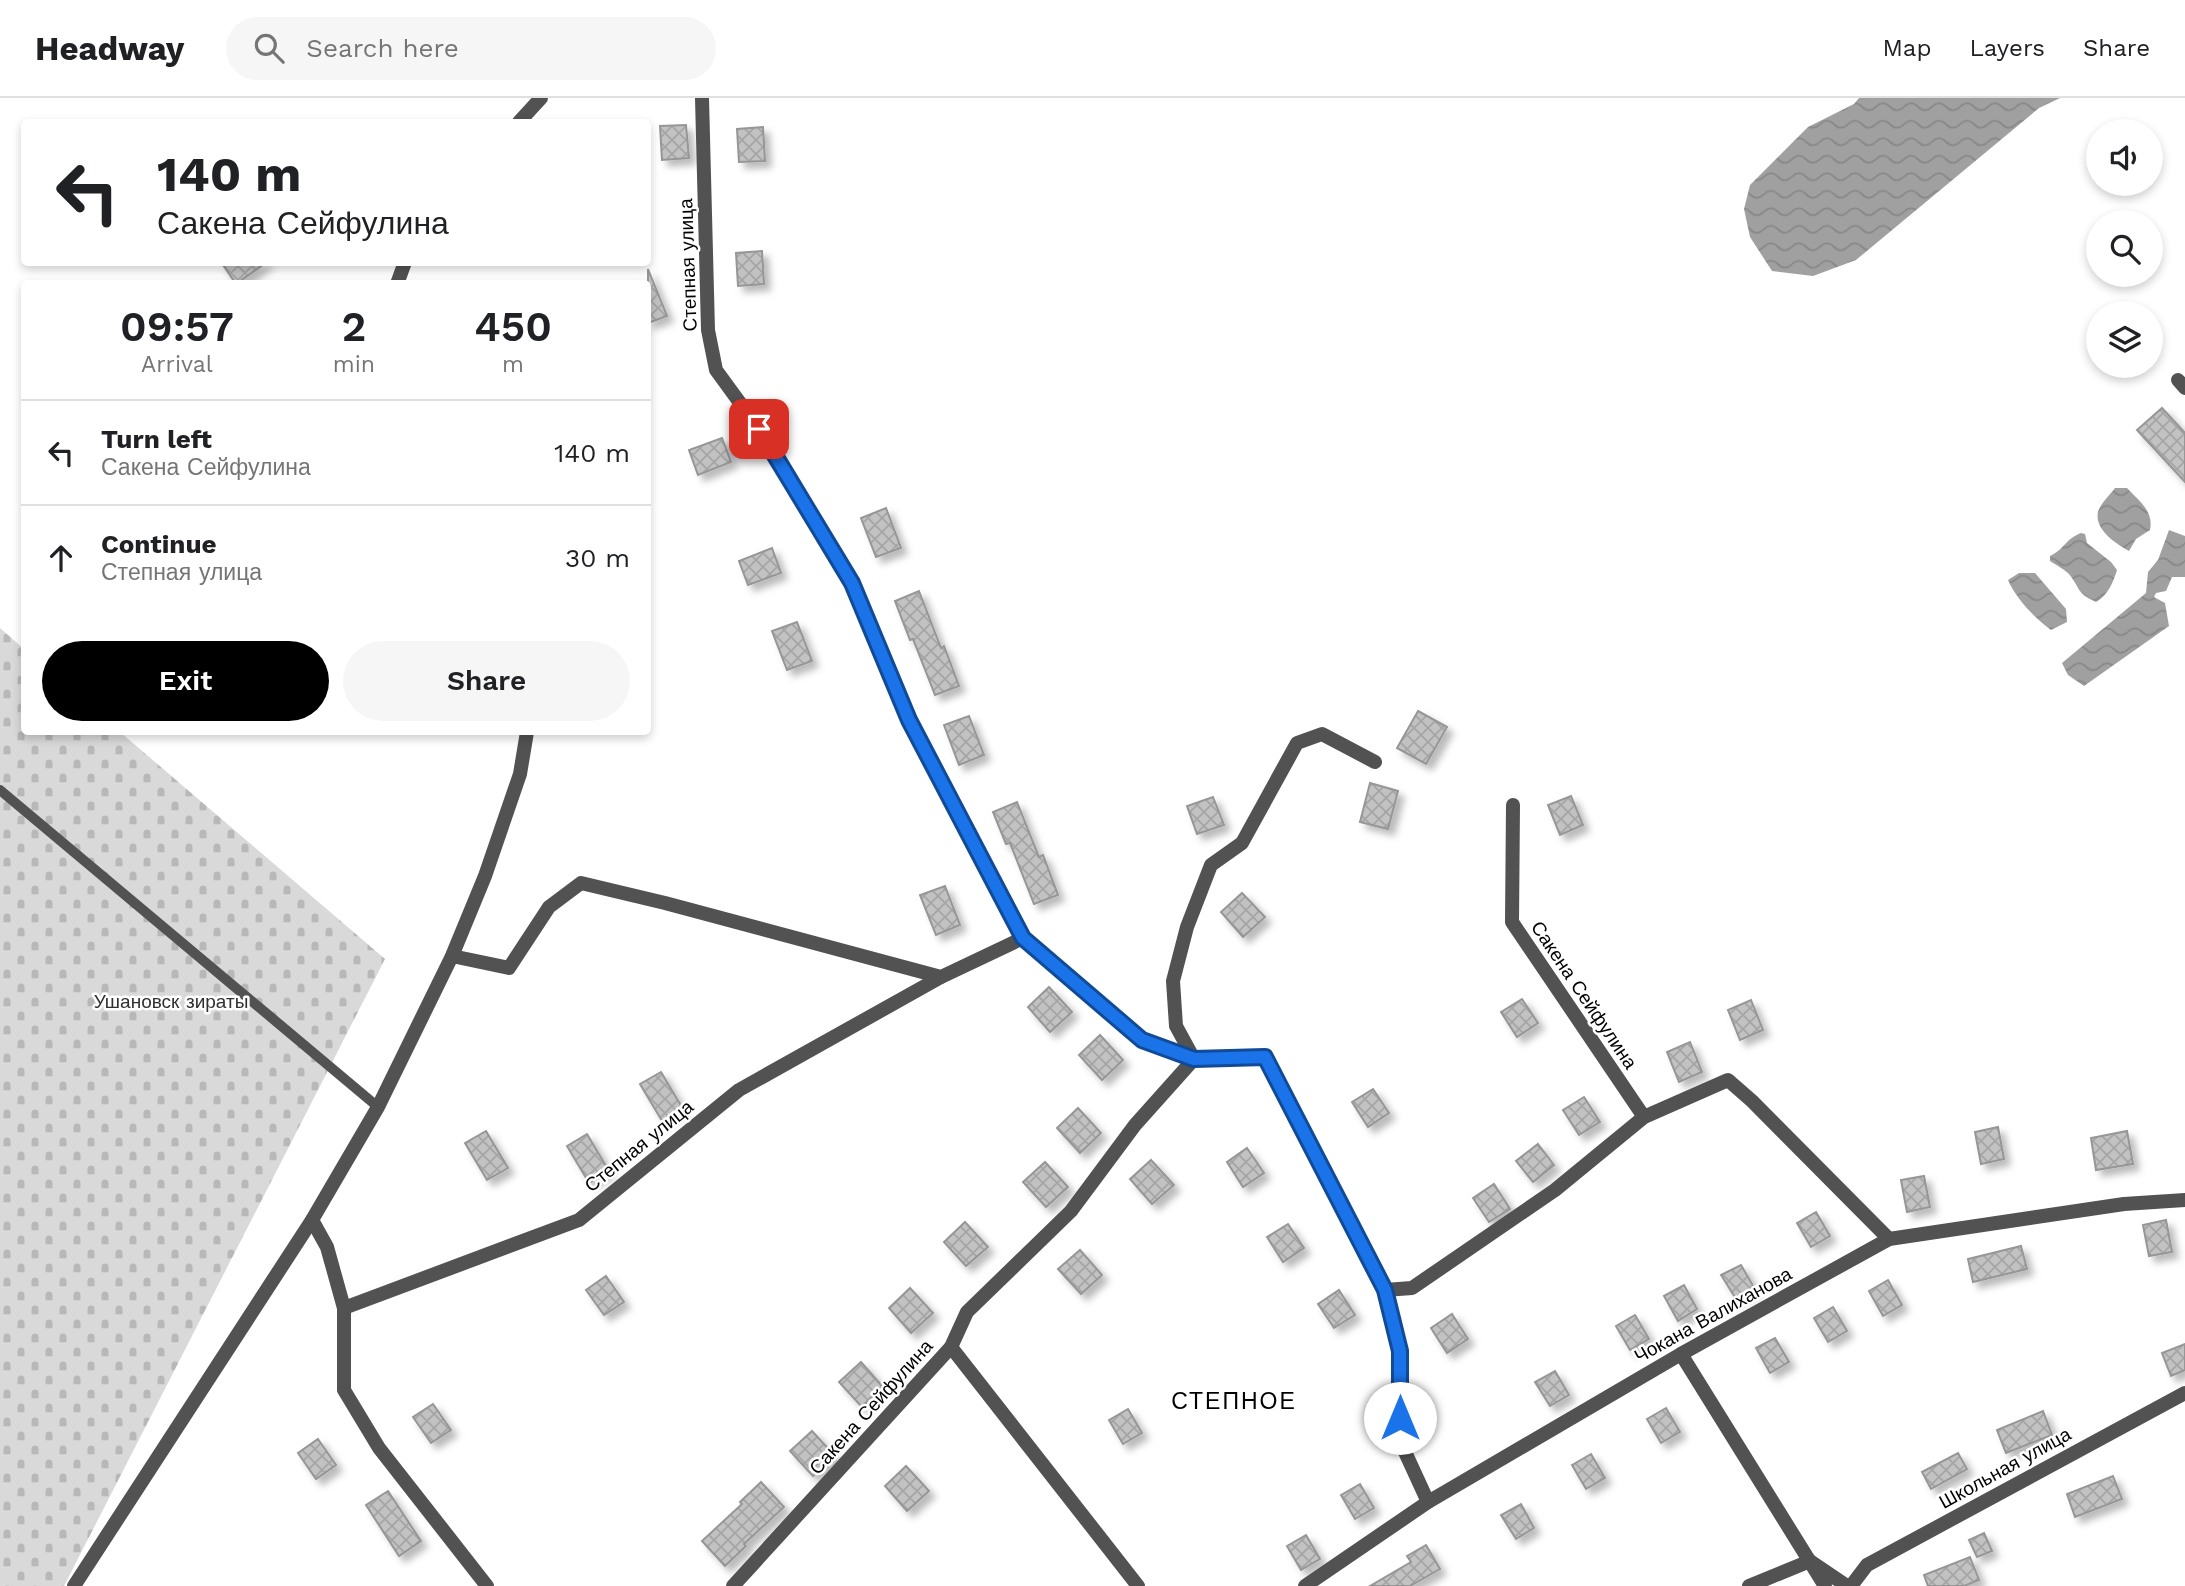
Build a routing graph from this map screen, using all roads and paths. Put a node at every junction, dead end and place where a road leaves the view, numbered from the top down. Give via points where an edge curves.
1 (541, 98) edge
2 (702, 98) edge
3 (522, 119) edge
4 (526, 735) edge
5 (1375, 762) dead end
6 (0, 790) edge
7 (1513, 805) dead end
8 (1023, 938) junction
9 (452, 956) junction
10 (941, 977) junction
11 (1194, 1059) junction
12 (378, 1107) junction
13 (1644, 1117) junction
14 (2185, 1200) edge
15 (312, 1220) junction
16 (1889, 1239) junction
17 (1385, 1290) junction
18 (344, 1308) junction
19 (951, 1347) junction
20 (1681, 1354) junction
21 (2185, 1393) edge
22 (1428, 1502) junction
23 (1810, 1561) junction
24 (74, 1586) edge
25 (487, 1586) edge
26 (733, 1586) edge
27 (1138, 1586) edge
28 (1305, 1586) edge
29 (1749, 1586) edge
30 (1825, 1586) edge
31 (1849, 1586) edge

1 - 3 street
2 - 8 street, Степная улица via 708,330 716,370 759,429 852,583 909,720
4 - 9 street via 520,774
5 - 11 street via 1322,734 1297,743 1242,843 1211,865 1187,926 1173,981 1176,1026
6 - 12 lane
7 - 13 street, Сакена Сейфулина via 1511,922
8 - 10 street, Степная улица
8 - 11 street, Степная улица via 1142,1040
9 - 10 street via 509,968 549,908 581,883
9 - 12 street
10 - 18 street, Степная улица via 739,1090 579,1220
11 - 17 street via 1265,1057
11 - 19 street, Сакена Сейфулина via 1135,1125 1070,1211 967,1312
12 - 15 street
13 - 16 street via 1728,1080
13 - 17 street via 1555,1190 1412,1288
14 - 16 street, Чокана Валиханова via 2124,1204
15 - 18 street via 327,1247
15 - 24 street
16 - 20 street, Чокана Валиханова
17 - 22 street via 1400,1351 1400,1441
18 - 25 street via 344,1390 379,1448
19 - 26 street, Сакена Сейфулина
19 - 27 street
20 - 22 street, Чокана Валиханова
20 - 23 street
21 - 31 street, Школьная улица via 1867,1565
22 - 28 street, Чокана Валиханова
23 - 29 street
23 - 30 street
23 - 31 street, Школьная улица

